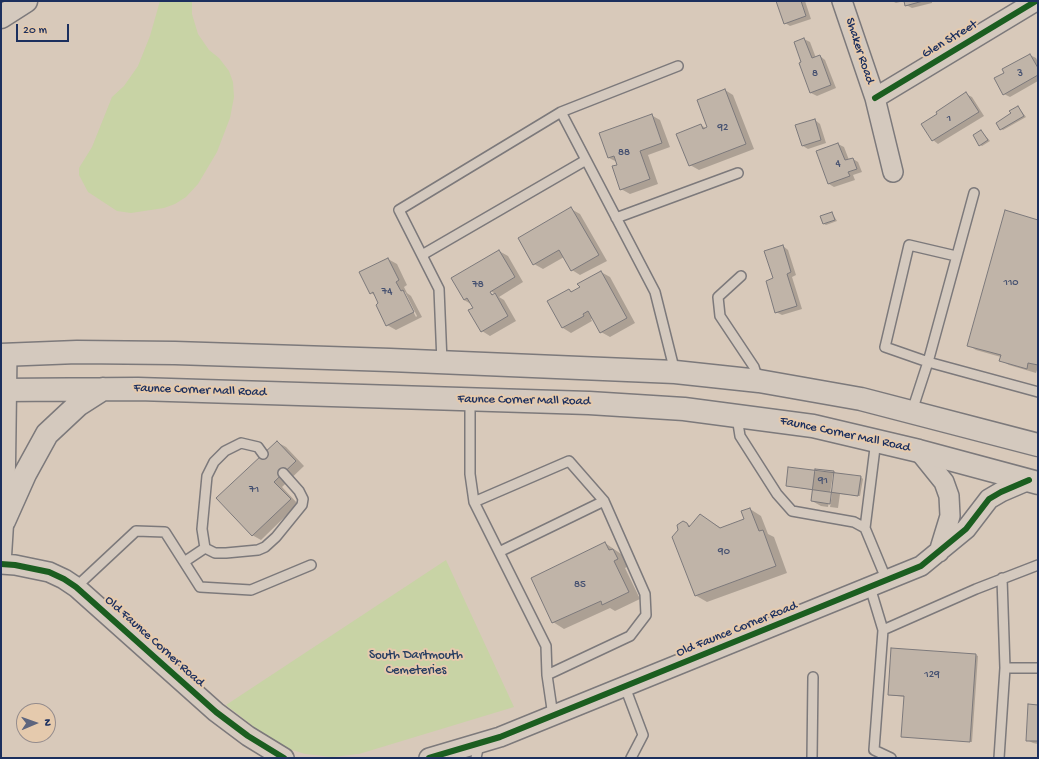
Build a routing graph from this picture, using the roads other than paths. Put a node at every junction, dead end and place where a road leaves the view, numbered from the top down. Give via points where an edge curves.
1 (26, 1) edge
2 (842, 1) edge
3 (1036, 1) edge
4 (1, 17) edge
5 (678, 66) dead end
6 (874, 98) junction
7 (561, 112) junction
8 (586, 160) junction
9 (893, 172) dead end
10 (738, 173) dead end
11 (974, 193) dead end
12 (616, 218) junction
13 (422, 255) junction
14 (956, 256) junction
15 (741, 276) dead end
16 (4, 354) edge
17 (442, 362) junction
18 (928, 362) junction
19 (675, 372) junction
20 (759, 381) junction
21 (103, 389) junction
22 (4, 390) edge
23 (1038, 392) edge
24 (470, 400) junction
25 (912, 411) junction
26 (737, 415) junction
27 (876, 440) junction
28 (1038, 445) edge
29 (919, 450) junction
30 (263, 454) dead end
31 (283, 473) dead end
32 (1033, 482) edge
33 (604, 501) junction
34 (474, 502) junction
35 (4, 521) junction
36 (865, 528) junction
37 (205, 548) junction
38 (499, 552) junction
39 (938, 554) junction
40 (184, 562) junction
41 (1, 564) edge
42 (311, 565) dead end
43 (1038, 565) edge
44 (1002, 578) junction
45 (879, 584) junction
46 (76, 586) junction
47 (883, 630) junction
48 (1005, 668) junction
49 (1038, 668) edge
50 (547, 675) junction
51 (813, 677) dead end
52 (625, 687) junction
53 (553, 716) junction
54 (478, 751) edge
55 (440, 757) edge
56 (284, 758) edge
57 (631, 758) edge
58 (812, 758) edge
59 (892, 758) edge
60 (999, 758) edge

1 - 4 main road
2 - 6 street, Shaker Road
3 - 6 street, Glen Street
5 - 7 lane
6 - 9 street, Shaker Road
7 - 8 lane
7 - 13 lane via 399,210
8 - 12 lane
8 - 13 lane
10 - 12 lane
11 - 14 lane
12 - 19 lane via 655,292
13 - 17 lane via 439,289
14 - 18 lane
14 - 18 lane via 909,245 885,347
15 - 20 lane via 718,298 720,316 754,367
16 - 17 main road via 122,352
16 - 22 street, Old Faunce Corner Road
17 - 19 main road
18 - 23 lane
18 - 25 lane
19 - 20 main road
20 - 25 main road via 847,396
21 - 22 main road, Faunce Corner Mall Road
21 - 24 main road, Faunce Corner Mall Road
21 - 35 main road via 78,405 47,434
22 - 35 street, Old Faunce Corner Road
24 - 26 main road, Faunce Corner Mall Road via 620,404
24 - 34 lane via 470,474
25 - 28 main road
26 - 27 main road, Faunce Corner Mall Road via 813,426
26 - 36 lane via 740,436 777,494 792,511 854,522
27 - 29 main road, Faunce Corner Mall Road
27 - 36 lane
29 - 32 main road, Faunce Corner Mall Road
29 - 39 street via 944,482 949,496 950,516
30 - 37 lane via 258,447 241,443 225,451 214,462 207,476 202,529
31 - 37 lane via 299,491 303,499 302,505 298,513 265,547 226,554 215,553
32 - 39 street, Old Faunce Corner Road via 1001,492 990,500 966,529
33 - 34 lane via 569,461
33 - 38 lane
33 - 50 lane via 645,594 646,615 630,636
34 - 38 lane
35 - 41 street, Old Faunce Corner Road
36 - 45 lane
37 - 40 lane
38 - 50 lane via 546,646
39 - 45 street, Old Faunce Corner Road via 921,566
40 - 42 lane via 200,588 251,590
40 - 46 lane via 165,532 136,532
41 - 46 street, Old Faunce Corner Road via 48,572
43 - 44 lane
44 - 47 lane
44 - 48 lane
45 - 47 lane
45 - 52 street, Old Faunce Corner Road
46 - 56 street, Old Faunce Corner Road via 197,697 248,736
47 - 59 lane via 874,750
48 - 49 lane
48 - 60 lane
50 - 53 lane
51 - 58 lane
52 - 53 street, Old Faunce Corner Road
52 - 57 lane via 644,736
53 - 54 street, Old Faunce Corner Road
54 - 55 street, Old Faunce Corner Road

